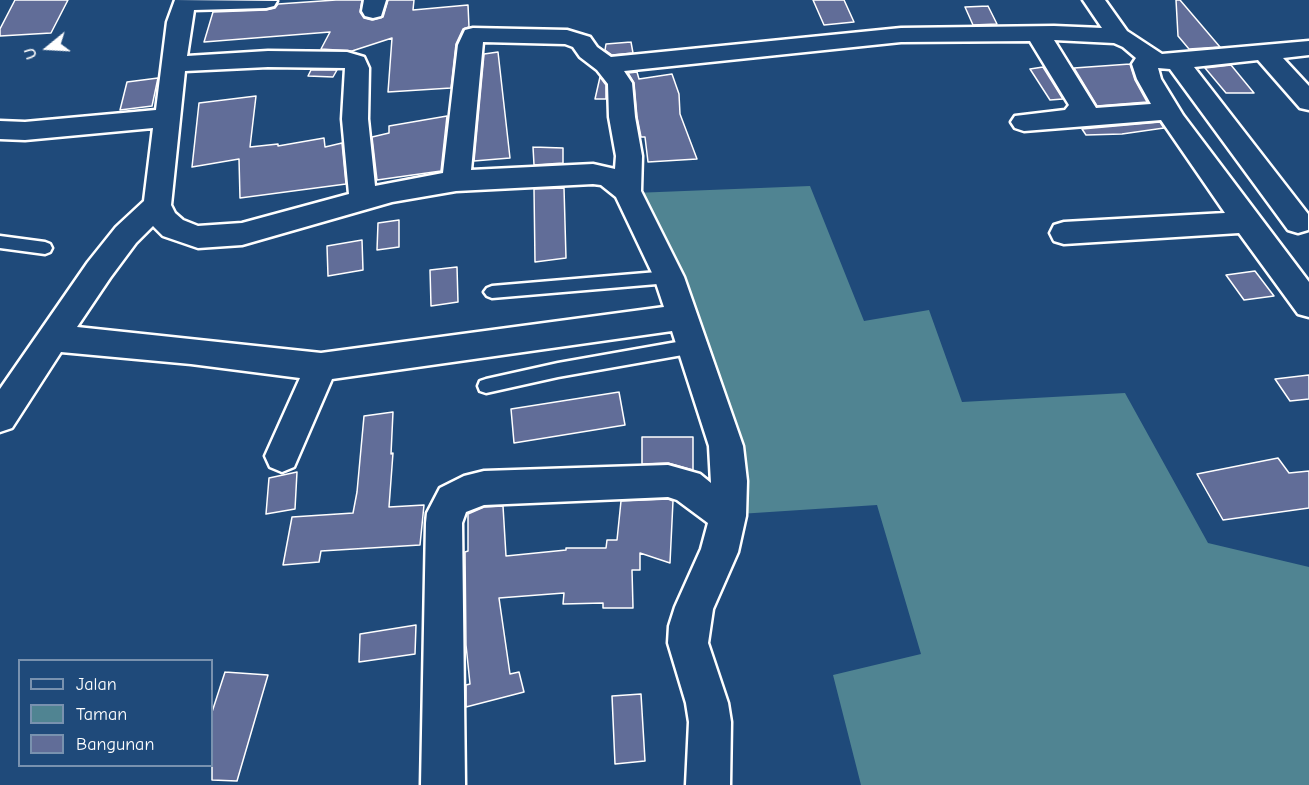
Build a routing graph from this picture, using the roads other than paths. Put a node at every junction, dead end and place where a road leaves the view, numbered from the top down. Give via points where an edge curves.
1 (1094, 0) edge
2 (266, 1) edge
3 (185, 2) edge
4 (1037, 33) junction
5 (1119, 36) junction
6 (1309, 48) edge
7 (1264, 52) junction
8 (1165, 60) junction
9 (174, 64) junction
10 (606, 65) junction
11 (1309, 102) edge
12 (1168, 111) junction
13 (166, 118) junction
14 (1082, 118) junction
15 (1024, 122) dead end
16 (0, 130) edge
17 (456, 182) junction
18 (627, 191) junction
19 (363, 200) junction
20 (157, 205) junction
21 (1246, 222) junction
22 (1298, 222) dead end
23 (1064, 233) dead end
24 (0, 242) edge
25 (45, 248) dead end
26 (669, 277) junction
27 (492, 292) dead end
28 (1309, 305) edge
29 (689, 332) junction
30 (51, 338) junction
31 (321, 367) junction
32 (486, 386) dead end
33 (0, 417) edge
34 (282, 456) dead end
35 (728, 516) junction
36 (443, 785) edge
37 (708, 785) edge

1 - 5 street
2 - 3 street
3 - 9 street via 178,22
4 - 5 street
4 - 10 street via 901,35
4 - 14 street via 1075,92 1083,108 1078,110
5 - 8 street
6 - 7 street
7 - 8 street
7 - 11 street
8 - 12 street via 1144,63 1143,67
8 - 22 street
9 - 13 street
9 - 19 street via 268,59 355,63 355,119
10 - 17 street via 592,57 582,42 567,37 473,34
10 - 18 street via 621,82 629,156
12 - 14 street
12 - 21 street
13 - 16 street
13 - 20 street
14 - 15 street
17 - 18 street via 593,174 609,177
17 - 19 street
18 - 26 street
19 - 20 street via 268,229 213,237 198,237 173,228
20 - 30 street via 126,235
21 - 23 street
21 - 28 street
24 - 25 lane
26 - 27 lane
26 - 29 street
29 - 31 street
29 - 32 lane via 558,370
29 - 35 street via 726,446
30 - 31 street
30 - 33 street
31 - 34 street
35 - 36 street via 687,486 668,481 484,488 453,500 444,523
35 - 37 street via 719,552 689,626 688,643 710,722

